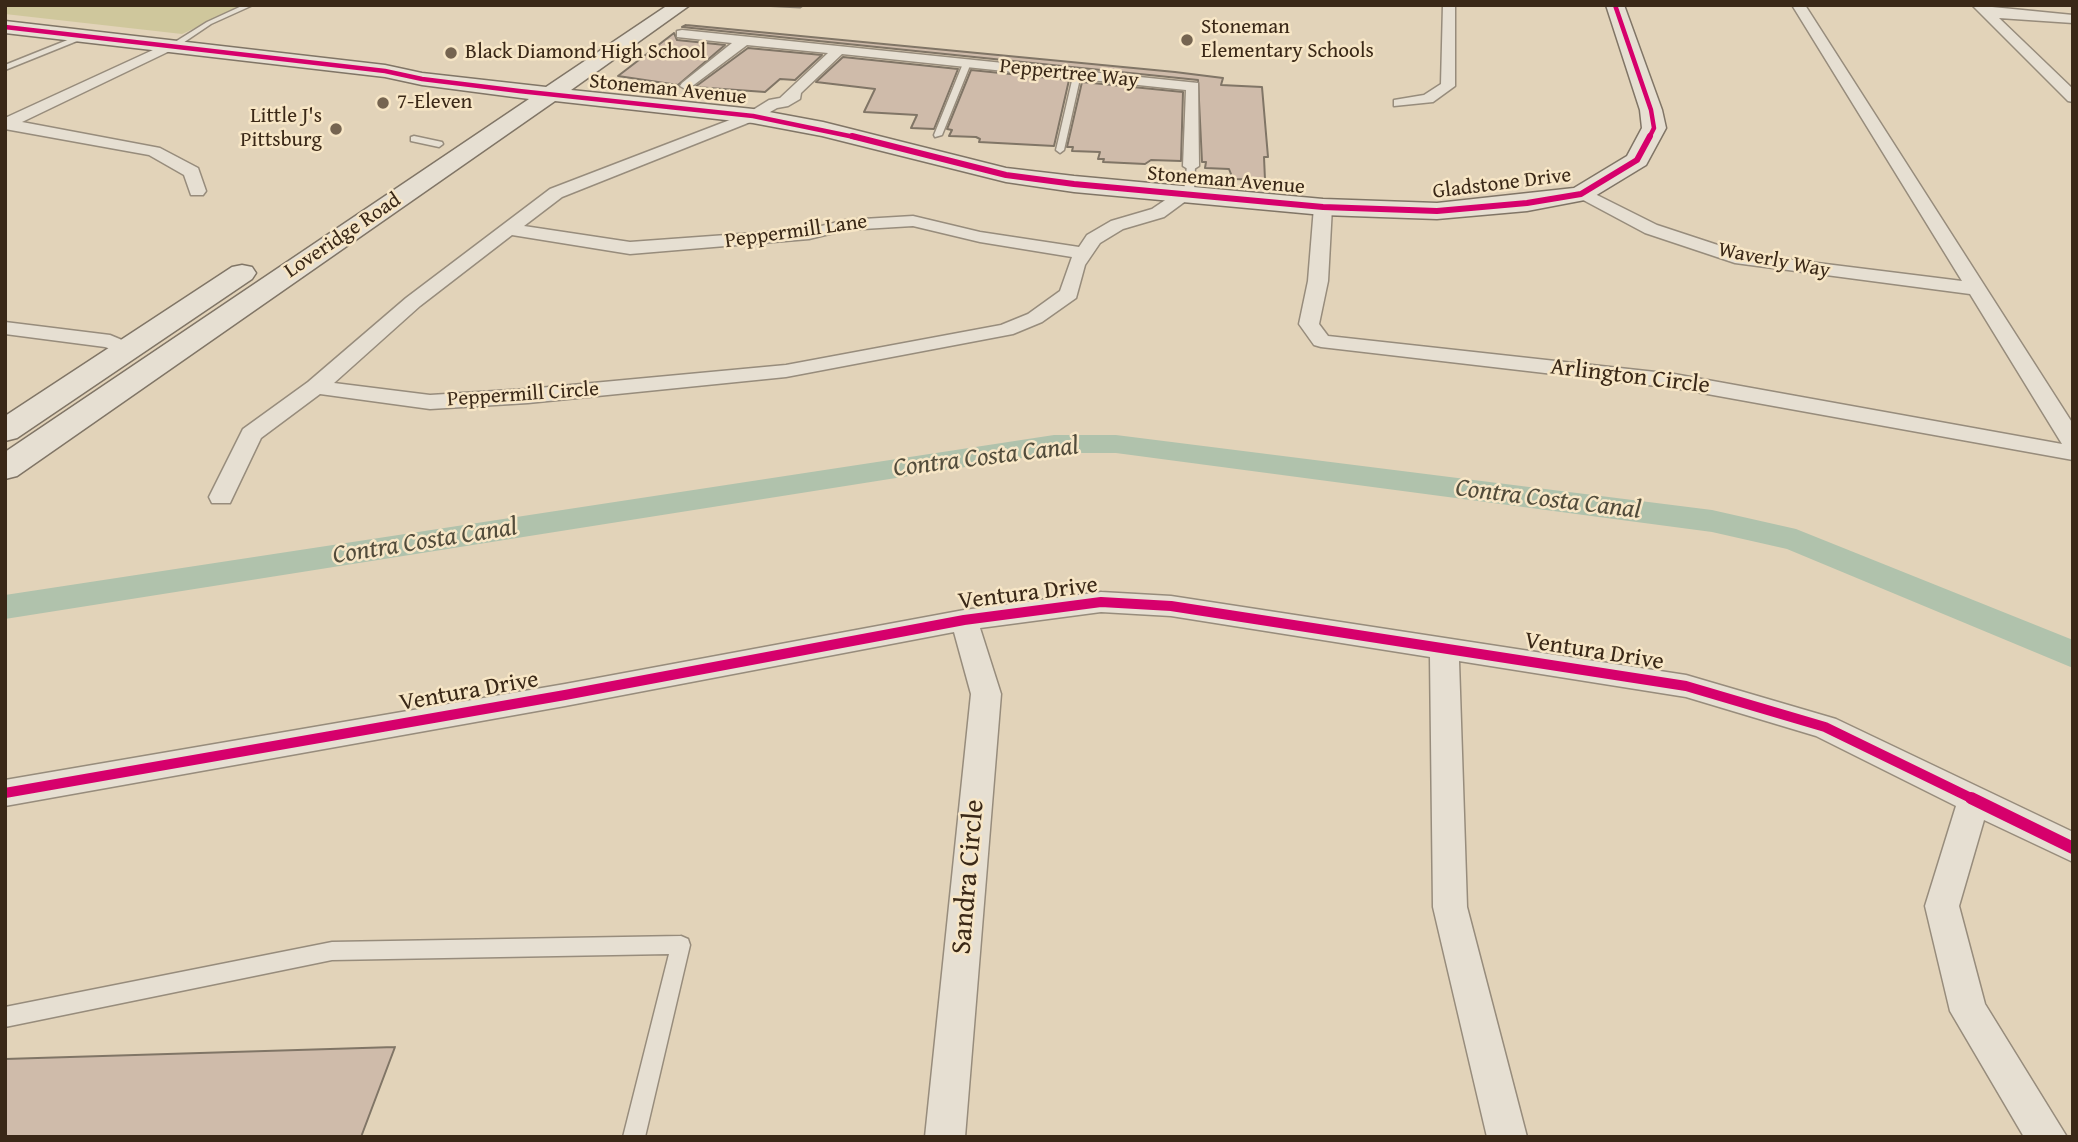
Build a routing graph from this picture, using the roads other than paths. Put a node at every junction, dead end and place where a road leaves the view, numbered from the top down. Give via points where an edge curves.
1 (250, 5) edge
2 (648, 5) edge
3 (681, 5) edge
4 (764, 5) edge
5 (800, 5) edge
6 (1449, 5) edge
7 (1615, 5) edge
8 (1798, 5) edge
9 (1982, 9) edge
10 (2073, 19) edge
11 (5, 27) edge
12 (682, 34) dead end
13 (83, 37) junction
14 (744, 40) junction
15 (171, 47) junction
16 (839, 50) junction
17 (967, 63) junction
18 (5, 68) edge
19 (385, 71) junction
20 (1077, 74) junction
21 (687, 86) dead end
22 (542, 88) junction
23 (793, 92) joint
24 (2073, 98) edge
25 (1399, 103) dead end
26 (762, 110) junction
27 (6, 124) edge
28 (938, 135) dead end
29 (1060, 150) dead end
30 (1191, 166) joint
31 (197, 191) dead end
32 (1189, 192) junction
33 (1581, 194) junction
34 (1323, 207) junction
35 (509, 229) junction
36 (1082, 253) junction
37 (1978, 289) junction
38 (5, 328) edge
39 (127, 349) junction
40 (316, 387) junction
41 (5, 431) edge
42 (2073, 442) edge
43 (2073, 453) edge
44 (5, 468) edge
45 (221, 497) dead end
46 (964, 620) junction
47 (1444, 648) junction
48 (5, 793) edge
49 (1974, 800) junction
50 (2073, 848) edge
51 (5, 1017) edge
52 (634, 1137) edge
53 (945, 1137) edge
54 (1507, 1137) edge
55 (2047, 1137) edge

1 - 15 lane
2 - 22 street, Loveridge Road
3 - 22 street, Loveridge Road
4 - 5 lane
6 - 25 street via 1448,86 1428,99
7 - 33 street, Gladstone Drive via 1654,128 1637,160
8 - 37 street
9 - 10 street
9 - 24 street
11 - 13 street, Stoneman Avenue
12 - 14 street, Peppertree Way
13 - 15 street, Stoneman Avenue
13 - 18 lane
14 - 16 street, Peppertree Way
14 - 21 street
15 - 19 street, Stoneman Avenue
15 - 27 street
16 - 17 street, Peppertree Way
16 - 23 street
17 - 20 street, Peppertree Way
17 - 28 lane
19 - 22 street, Stoneman Avenue via 436,70
19 - 22 street, Stoneman Avenue via 458,89
20 - 29 lane
20 - 30 street, Peppertree Way via 1193,86
22 - 26 street, Stoneman Avenue
22 - 39 street, Loveridge Road via 427,141
22 - 44 street, Loveridge Road
23 - 26 street via 795,96 783,103
26 - 32 street, Stoneman Avenue via 832,120 1000,162
26 - 35 street via 556,193
27 - 31 street via 154,151 192,172
30 - 32 lane, Peppertree Way
32 - 34 street, Stoneman Avenue
32 - 36 street via 1158,213 1117,225 1093,239
33 - 34 street, Gladstone Drive via 1437,211
33 - 37 street, Waverly Way via 1651,229 1742,258
34 - 43 street, Arlington Circle via 1318,281 1309,324 1321,341 1674,381
35 - 36 street, Peppermill Lane via 630,248 913,221
35 - 40 street via 413,302
36 - 40 street, Peppermill Circle via 1069,294 1035,318 1006,330 786,371 430,402
37 - 42 street
38 - 39 street via 110,341
39 - 41 street, Loveridge Road
40 - 45 street via 251,434
46 - 47 street, Ventura Drive via 1101,602 1171,606
46 - 48 street, Ventura Drive
46 - 53 street, Sandra Circle via 986,694
47 - 49 street, Ventura Drive via 1686,686 1825,727
47 - 54 street via 1450,907
49 - 50 street, Ventura Drive
49 - 55 street via 1942,906 1968,1011
51 - 52 lane via 332,951 681,945

